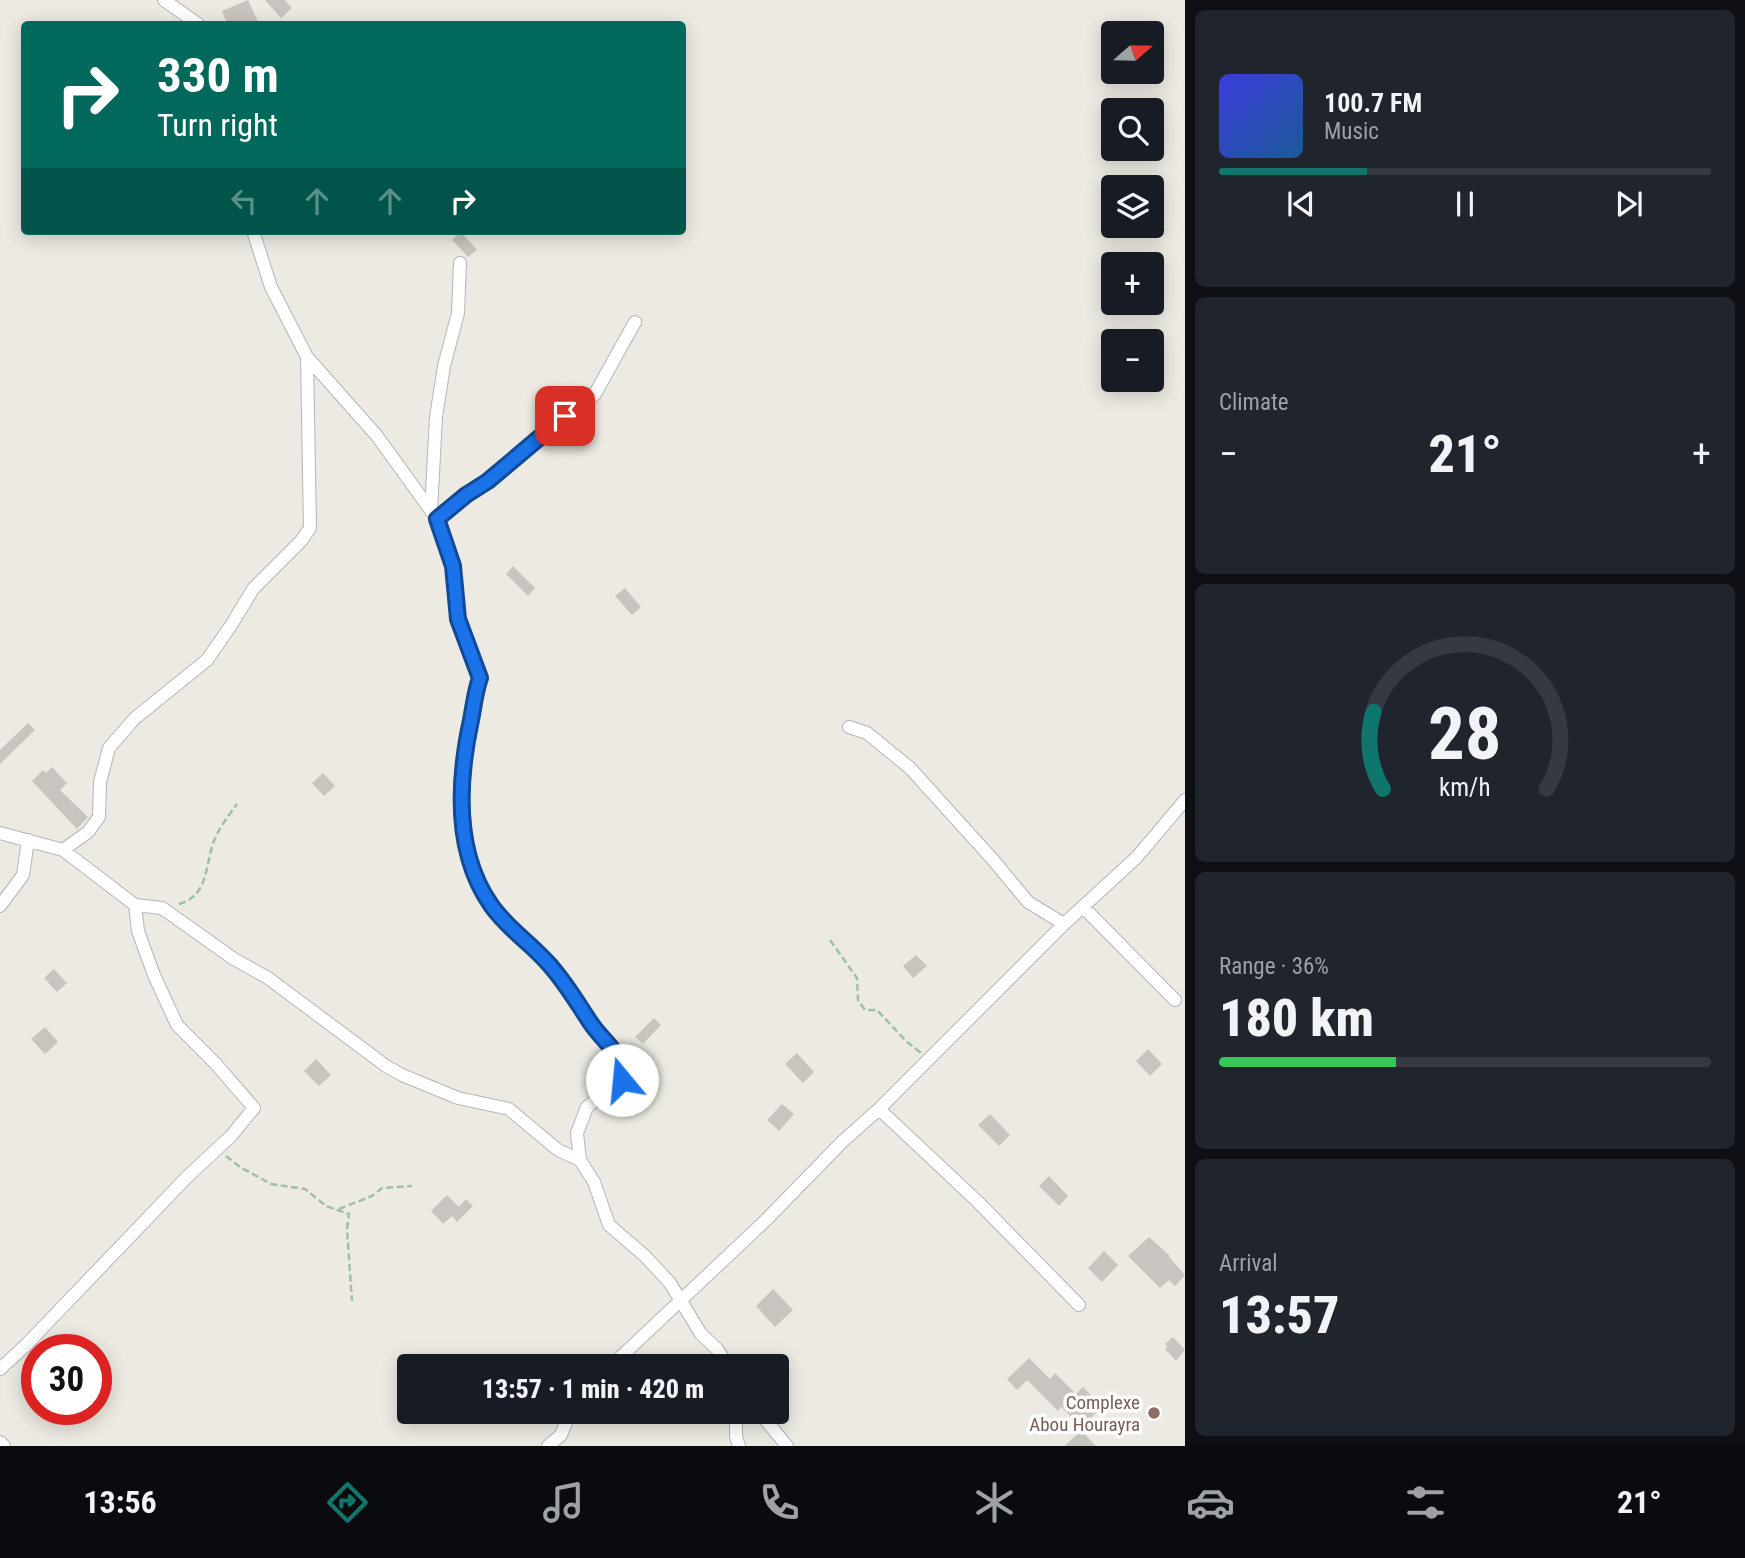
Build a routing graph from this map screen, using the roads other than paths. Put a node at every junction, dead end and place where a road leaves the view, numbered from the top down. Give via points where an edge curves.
1 (164, 0) edge
2 (194, 21) edge
3 (254, 235) edge
4 (460, 263) dead end
5 (635, 322) dead end
6 (307, 357) junction
7 (434, 515) junction
8 (849, 727) dead end
9 (1185, 800) edge
10 (0, 833) edge
11 (28, 840) junction
12 (64, 850) junction
13 (135, 905) junction
14 (0, 906) edge
15 (1083, 907) junction
16 (1064, 924) junction
17 (1175, 1000) dead end
18 (879, 1109) junction
19 (580, 1160) junction
20 (681, 1301) junction
21 (1079, 1305) dead end
22 (624, 1354) edge
23 (720, 1354) edge
24 (0, 1369) edge
25 (565, 1424) edge
26 (736, 1424) edge
27 (769, 1424) edge
28 (0, 1442) edge
29 (4, 1446) edge
30 (548, 1446) edge
31 (739, 1446) edge
32 (787, 1446) edge

1 - 2 street
3 - 6 street via 271,287
4 - 7 street via 457,313 436,417
5 - 7 street via 595,394 488,481
6 - 7 street via 377,436
6 - 12 street via 310,528 254,589 206,660 134,719 109,748 100,782 99,817
7 - 19 street via 453,566 458,619 480,678 462,760 466,846 490,904 547,962 621,1064 622,1080 587,1107 577,1133
8 - 16 street via 867,733 910,768 1028,902
9 - 15 street via 1137,857
10 - 11 street
11 - 12 street
11 - 14 street via 23,874
12 - 13 street
13 - 19 street via 162,908 268,978 386,1066 458,1098 509,1109 558,1150
13 - 24 street via 138,931 177,1025 254,1108
15 - 16 street
15 - 17 street
16 - 18 street
18 - 20 street
18 - 21 street
19 - 20 street via 594,1182 609,1225 645,1256
20 - 22 street
20 - 23 street via 701,1334
25 - 30 street
26 - 31 street
27 - 32 street
28 - 29 street

